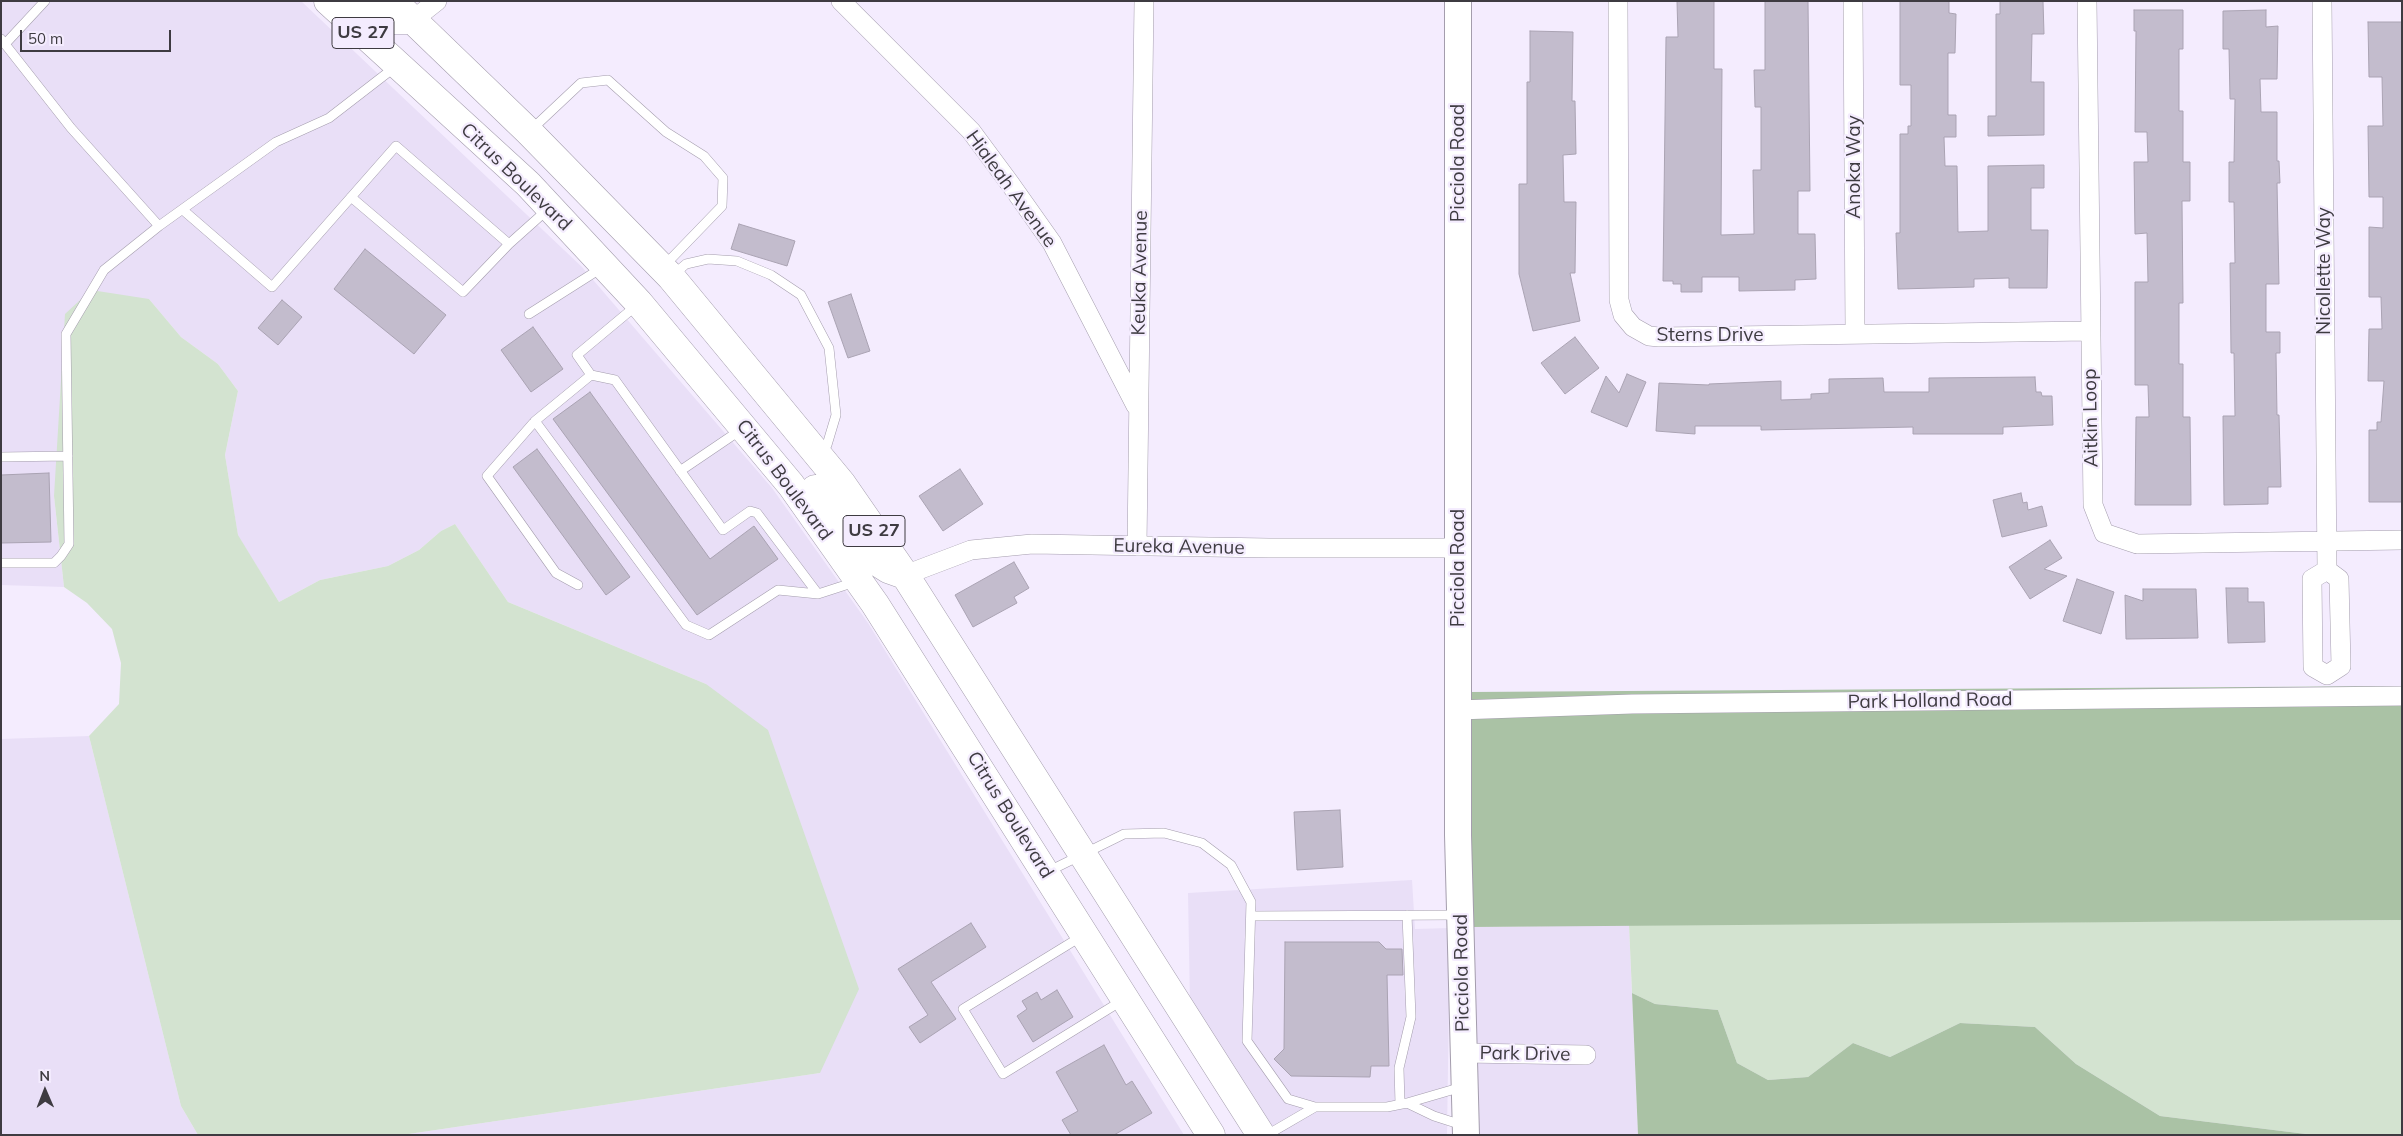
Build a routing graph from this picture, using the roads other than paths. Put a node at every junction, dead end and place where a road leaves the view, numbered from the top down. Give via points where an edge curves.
1 (45, 1) edge
2 (328, 1) edge
3 (359, 1) edge
4 (394, 1) edge
5 (437, 1) edge
6 (841, 1) edge
7 (1144, 1) edge
8 (1458, 1) edge
9 (1618, 1) edge
10 (1854, 1) edge
11 (2087, 1) edge
12 (2322, 1) edge
13 (413, 20) junction
14 (4, 41) edge
15 (397, 65) junction
16 (529, 132) junction
17 (579, 183) junction
18 (351, 197) junction
19 (549, 207) junction
20 (183, 210) junction
21 (159, 226) junction
22 (509, 244) junction
23 (605, 266) junction
24 (667, 272) junction
25 (639, 303) junction
26 (529, 314) dead end
27 (2090, 331) junction
28 (1855, 334) junction
29 (591, 375) junction
30 (713, 389) junction
31 (1138, 409) junction
32 (534, 421) junction
33 (745, 427) junction
34 (818, 454) junction
35 (68, 456) junction
36 (1, 457) edge
37 (680, 472) junction
38 (2402, 540) edge
39 (2326, 541) junction
40 (1137, 546) junction
41 (1458, 548) junction
42 (1, 563) edge
43 (2326, 570) junction
44 (905, 575) junction
45 (858, 582) junction
46 (578, 585) dead end
47 (818, 594) junction
48 (2327, 675) junction
49 (2402, 696) edge
50 (2327, 698) junction
51 (1458, 710) junction
52 (1037, 781) junction
53 (1084, 854) junction
54 (1046, 872) junction
55 (1407, 915) junction
56 (1460, 915) junction
57 (1251, 916) junction
58 (1074, 941) junction
59 (1114, 1005) junction
60 (1464, 1053) junction
61 (1586, 1055) dead end
62 (1465, 1086) junction
63 (1404, 1104) junction
64 (1316, 1107) junction
65 (1466, 1131) edge
66 (1211, 1135) edge
67 (1261, 1135) edge
68 (1267, 1135) edge

1 - 14 lane
2 - 15 highway, Citrus Boulevard / US 27
3 - 13 highway via 387,20
4 - 13 highway, Citrus Boulevard / US 27
5 - 13 street
6 - 31 street, Hialeah Avenue via 971,131 1011,185 1052,243
7 - 31 street, Keuka Avenue
8 - 41 street, Picciola Road
9 - 28 street, Sterns Drive via 1619,300 1624,315 1633,327 1649,336 1659,337
10 - 28 street, Anoka Way
11 - 27 street, Aitkin Loop
12 - 39 street, Nicollette Way
13 - 16 highway, Citrus Boulevard / US 27
14 - 21 lane via 71,128
15 - 17 highway via 442,74 512,142
15 - 19 highway, Citrus Boulevard / US 27 via 501,158
15 - 20 lane via 330,118 276,142
16 - 17 highway, Citrus Boulevard / US 27
16 - 24 lane via 581,84 608,80 666,132 704,156 723,178 722,206
17 - 24 highway, Citrus Boulevard / US 27
18 - 20 lane via 272,287
18 - 22 lane via 462,292
18 - 22 lane via 396,146
19 - 22 lane
19 - 23 highway, Citrus Boulevard / US 27
20 - 21 lane
21 - 35 lane via 104,270 66,334
23 - 25 highway, Citrus Boulevard / US 27
23 - 26 lane
24 - 34 highway, Citrus Boulevard / US 27
24 - 34 lane via 708,259 737,261 771,275 801,296 829,348 836,415 827,445
25 - 29 lane via 576,355
25 - 30 highway, Citrus Boulevard / US 27
27 - 28 street, Sterns Drive
27 - 39 street, Aitkin Loop via 2092,505 2104,533 2137,544
29 - 32 lane
29 - 37 lane via 615,380
30 - 33 highway, Citrus Boulevard / US 27
30 - 44 highway via 770,434 869,557
31 - 40 street, Keuka Avenue
32 - 46 lane via 487,476 556,573
32 - 47 lane via 686,625 709,635 778,590
33 - 37 lane
33 - 45 highway, Citrus Boulevard / US 27 via 791,485
34 - 44 highway, Citrus Boulevard / US 27
35 - 36 lane
35 - 42 lane via 69,544 54,563
37 - 47 lane via 723,530 750,511 757,513
38 - 39 street, Aitkin Loop
39 - 43 street, Nicollette Way
40 - 41 street, Eureka Avenue
40 - 44 street, Eureka Avenue via 1032,544 972,550
41 - 51 street, Picciola Road
43 - 48 street via 2339,579 2341,666
43 - 48 street via 2312,579 2312,668
44 - 52 highway, Citrus Boulevard / US 27
45 - 47 lane
45 - 52 highway via 900,602 921,626 972,708
45 - 54 highway, Citrus Boulevard / US 27 via 876,604
48 - 50 street
49 - 50 street, Park Holland Road
50 - 51 street, Park Holland Road via 1632,704
51 - 56 street, Picciola Road
52 - 53 highway, Citrus Boulevard / US 27
53 - 54 lane
53 - 57 lane via 1124,834 1164,832 1202,843 1230,865 1251,902
53 - 67 highway, Citrus Boulevard / US 27
54 - 58 highway, Citrus Boulevard / US 27
55 - 56 lane
55 - 57 lane
55 - 63 lane via 1410,1016 1399,1068
56 - 60 street, Picciola Road
57 - 64 lane via 1247,1041 1288,1099
58 - 59 highway, Citrus Boulevard / US 27
58 - 59 lane via 963,1008 1003,1074
59 - 66 highway, Citrus Boulevard / US 27
60 - 61 street, Park Drive
60 - 62 street, Picciola Road
62 - 63 lane
62 - 65 street, Picciola Road
63 - 64 lane
63 - 65 lane
64 - 68 lane

